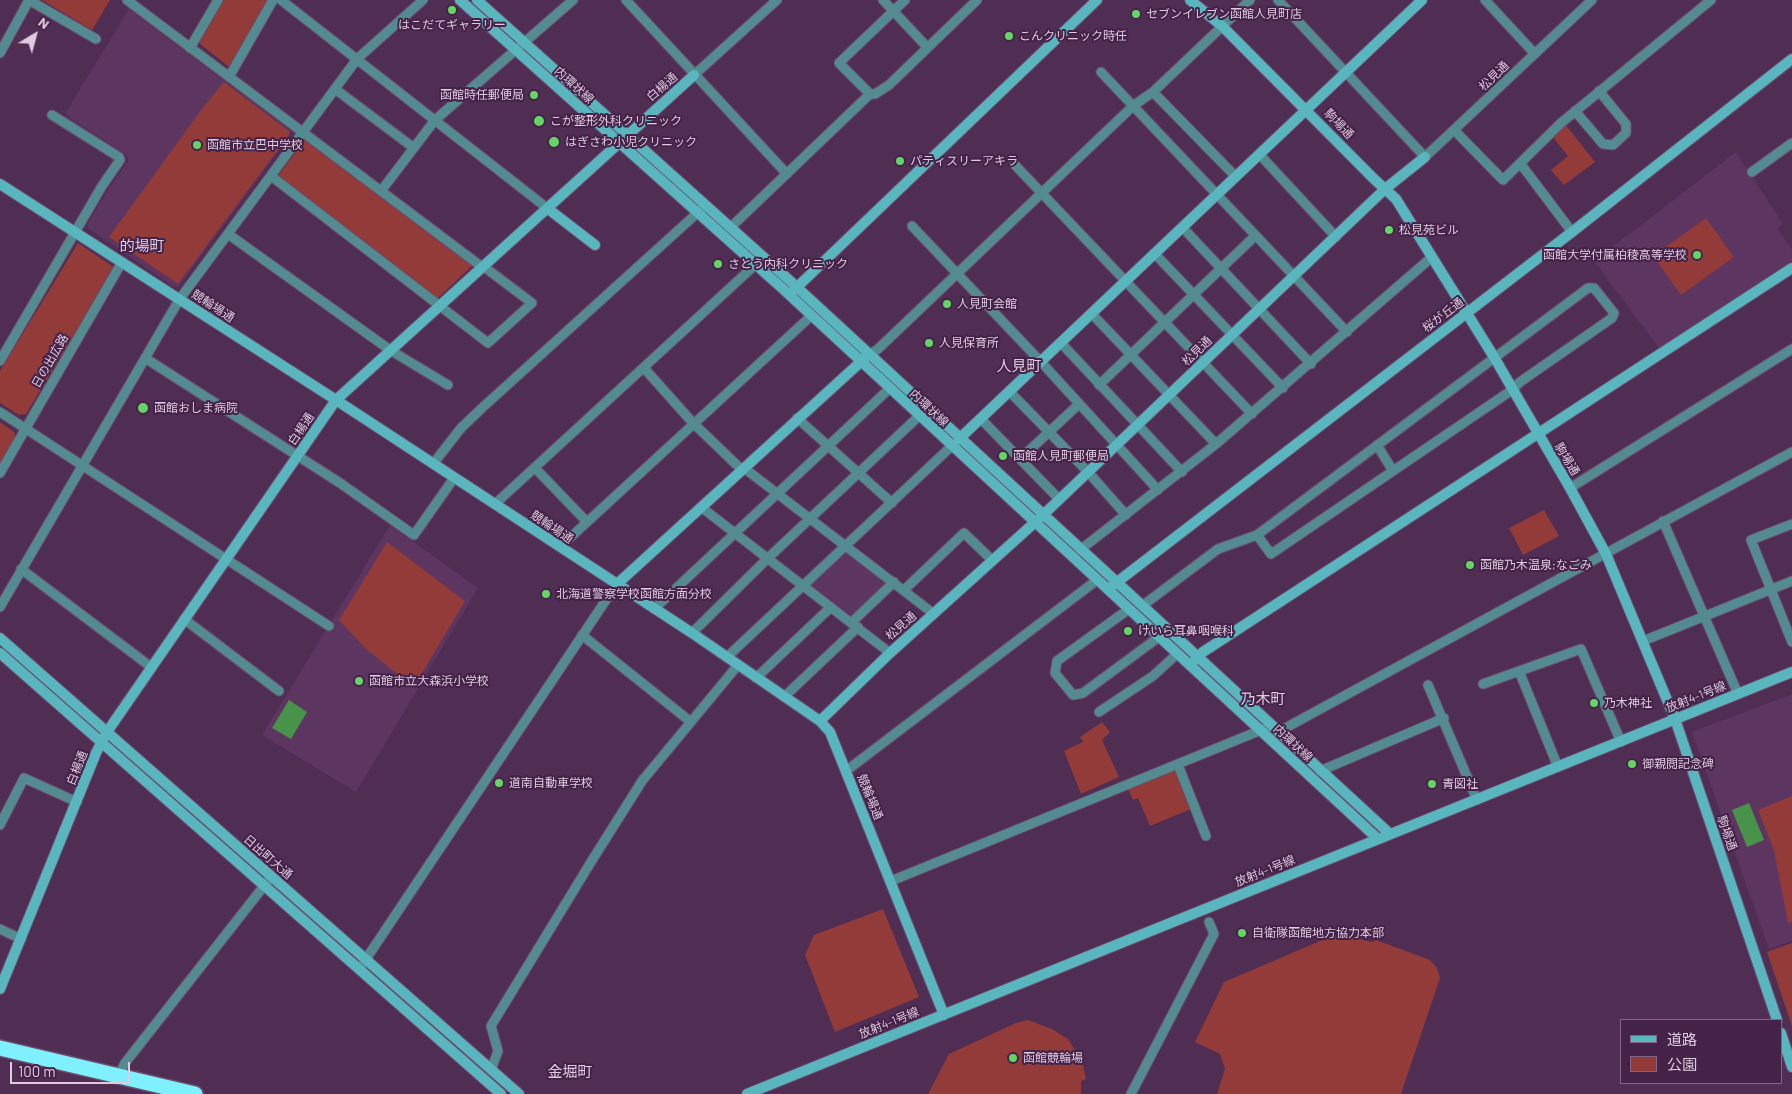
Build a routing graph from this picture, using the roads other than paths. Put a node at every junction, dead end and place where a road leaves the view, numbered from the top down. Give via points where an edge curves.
1 (29, 0) edge
2 (127, 0) edge
3 (218, 0) edge
4 (273, 0) edge
5 (281, 0) edge
6 (423, 0) edge
7 (460, 0) edge
8 (478, 0) edge
9 (573, 0) edge
10 (626, 0) edge
11 (777, 0) edge
12 (883, 0) edge
13 (905, 0) edge
14 (977, 0) edge
15 (1097, 0) edge
16 (1190, 0) edge
17 (1250, 0) edge
18 (1278, 0) edge
19 (1422, 0) edge
20 (1485, 0) edge
21 (1592, 0) edge
22 (1711, 0) edge
23 (893, 12) junction
24 (1222, 26) junction
25 (96, 40) dead end
26 (523, 41) junction
27 (928, 47) junction
28 (190, 48) junction
29 (515, 50) junction
30 (0, 53) edge
31 (1535, 54) junction
32 (1792, 59) edge
33 (357, 60) junction
34 (1101, 72) dead end
35 (1346, 72) junction
36 (694, 75) junction
37 (229, 77) junction
38 (335, 89) junction
39 (1599, 91) junction
40 (1153, 92) junction
41 (870, 94) junction
42 (1133, 106) junction
43 (1308, 110) junction
44 (1575, 111) junction
45 (52, 115) dead end
46 (436, 120) junction
47 (303, 131) junction
48 (1455, 131) junction
49 (627, 135) junction
50 (618, 143) junction
51 (1792, 143) edge
52 (414, 148) junction
53 (1260, 155) junction
54 (1425, 157) junction
55 (1520, 163) junction
56 (1014, 164) dead end
57 (1752, 172) dead end
58 (787, 174) junction
59 (271, 176) junction
60 (1236, 177) junction
61 (0, 184) edge
62 (1385, 189) junction
63 (381, 191) junction
64 (1042, 193) junction
65 (1217, 196) junction
66 (705, 206) junction
67 (547, 208) junction
68 (697, 213) junction
69 (912, 226) dead end
70 (730, 228) junction
71 (1183, 228) junction
72 (76, 232) junction
73 (1572, 232) junction
74 (228, 234) junction
75 (1255, 236) junction
76 (1336, 237) junction
77 (594, 245) dead end
78 (1156, 254) junction
79 (1432, 257) junction
80 (122, 262) junction
81 (755, 265) junction
82 (483, 267) junction
83 (1221, 268) junction
84 (1792, 268) edge
85 (956, 274) junction
86 (1294, 276) junction
87 (1126, 282) junction
88 (796, 288) junction
89 (1194, 294) junction
90 (789, 295) junction
91 (180, 300) junction
92 (439, 306) junction
93 (1258, 309) junction
94 (1466, 313) junction
95 (1092, 314) junction
96 (811, 316) junction
97 (1165, 323) junction
98 (1348, 332) junction
99 (1232, 334) junction
100 (1061, 343) junction
101 (1792, 348) edge
102 (390, 350) junction
103 (869, 355) junction
104 (1130, 355) junction
105 (1494, 357) junction
106 (145, 358) junction
107 (0, 361) edge
108 (860, 361) junction
109 (1042, 362) junction
110 (1203, 363) junction
111 (1311, 364) junction
112 (644, 368) junction
113 (448, 385) dead end
114 (1099, 385) junction
115 (1283, 388) junction
116 (889, 389) junction
117 (1512, 390) junction
118 (1010, 392) junction
119 (1169, 395) junction
120 (336, 400) junction
121 (1079, 404) junction
122 (0, 412) edge
123 (1252, 414) junction
124 (919, 416) junction
125 (797, 418) junction
126 (981, 419) junction
127 (693, 422) junction
128 (1136, 425) junction
129 (25, 428) junction
130 (1049, 432) junction
131 (1538, 433) junction
132 (959, 439) junction
133 (1116, 444) junction
134 (1216, 444) junction
135 (951, 446) junction
136 (1376, 446) junction
137 (829, 447) junction
138 (1792, 452) edge
139 (297, 457) junction
140 (1020, 459) junction
141 (433, 464) junction
142 (82, 466) junction
143 (534, 468) junction
144 (742, 469) junction
145 (1393, 471) junction
146 (1088, 472) junction
147 (1182, 472) junction
148 (0, 473) edge
149 (860, 474) junction
150 (454, 478) junction
151 (1570, 488) junction
152 (1158, 490) junction
153 (777, 495) junction
154 (1059, 499) junction
155 (892, 503) junction
156 (495, 504) junction
157 (701, 506) junction
158 (1043, 515) junction
159 (1126, 515) junction
160 (810, 520) junction
161 (1663, 521) junction
162 (586, 522) junction
163 (1034, 523) junction
164 (1792, 524) edge
165 (734, 533) junction
166 (1257, 535) junction
167 (845, 546) junction
168 (560, 547) junction
169 (1080, 550) junction
170 (1606, 554) junction
171 (767, 559) junction
172 (226, 560) junction
173 (992, 560) junction
174 (22, 569) junction
175 (1097, 580) junction
176 (1792, 581) edge
177 (894, 582) junction
178 (1116, 583) junction
179 (616, 585) junction
180 (804, 586) junction
181 (1772, 589) junction
182 (904, 590) junction
183 (1108, 590) junction
184 (0, 606) edge
185 (1142, 606) junction
186 (830, 607) junction
187 (654, 608) junction
188 (1129, 609) junction
189 (934, 614) junction
190 (1705, 615) junction
191 (184, 619) junction
192 (855, 624) junction
193 (329, 626) dead end
194 (692, 633) junction
195 (582, 635) junction
196 (1159, 637) junction
197 (0, 638) edge
198 (1643, 641) junction
199 (1792, 642) edge
200 (0, 653) edge
201 (890, 653) junction
202 (1178, 654) junction
203 (727, 657) junction
204 (1197, 657) junction
205 (738, 665) junction
206 (1190, 665) junction
207 (151, 667) junction
208 (1519, 671) junction
209 (1792, 672) edge
210 (756, 678) junction
211 (1482, 684) dead end
212 (1428, 685) dead end
213 (279, 691) dead end
214 (1738, 694) junction
215 (784, 697) junction
216 (1099, 712) dead end
217 (1444, 718) junction
218 (1675, 719) junction
219 (820, 721) junction
220 (691, 722) junction
221 (1274, 729) junction
222 (1260, 730) junction
223 (107, 732) junction
224 (1621, 742) junction
225 (101, 743) junction
226 (1178, 765) junction
227 (1558, 767) junction
228 (846, 771) junction
229 (1320, 771) junction
230 (1477, 800) junction
231 (77, 802) junction
232 (0, 825) edge
233 (1390, 834) junction
234 (1206, 836) dead end
235 (1377, 838) junction
236 (271, 877) junction
237 (891, 881) junction
238 (264, 887) junction
239 (1209, 922) dead end
240 (0, 929) edge
241 (21, 939) junction
242 (367, 960) junction
243 (359, 969) junction
244 (0, 989) edge
245 (944, 1015) junction
246 (1776, 1019) edge
247 (1782, 1036) edge
248 (0, 1048) edge
249 (1792, 1066) edge
250 (490, 1070) junction
251 (118, 1077) junction
252 (195, 1094) edge
253 (501, 1094) edge
254 (519, 1094) edge
255 (747, 1094) edge
256 (1131, 1094) edge

1 - 25 street
1 - 30 street
2 - 28 street
3 - 28 street
4 - 37 street
5 - 33 street
6 - 33 street
7 - 29 street, 内環状線
8 - 26 street, 内環状線
9 - 26 street
10 - 36 street
11 - 36 street, 白楊通
12 - 23 street
13 - 23 street
14 - 27 street
15 - 88 street
16 - 24 street, 駒場通
17 - 24 street
18 - 35 street
19 - 35 street
20 - 31 street
21 - 31 street, 松見通
22 - 39 street
23 - 27 street
23 - 41 street via 839,63
24 - 40 street
24 - 43 street, 駒場通
26 - 29 street
26 - 49 street, 内環状線
27 - 41 street via 889,85
28 - 37 street
29 - 46 street
29 - 50 street, 内環状線
31 - 48 street, 松見通
32 - 73 street, 桜が丘通
33 - 38 street
33 - 46 street
34 - 42 street
35 - 43 street
35 - 54 street
36 - 49 street, 白楊通
36 - 58 street
37 - 47 street
38 - 47 street
38 - 52 street
39 - 44 street
39 - 44 street via 1626,124 1626,133 1613,145 1603,144
40 - 42 street
40 - 60 street
41 - 58 street
42 - 64 street
42 - 65 street
43 - 53 street
43 - 62 street, 駒場通
44 - 55 street
45 - 72 street via 120,160
46 - 52 street
46 - 67 street
47 - 59 street
47 - 63 street
48 - 54 street, 松見通
48 - 55 street via 1503,180
49 - 50 street, 白楊通
49 - 66 street, 内環状線
50 - 67 street, 白楊通
50 - 68 street, 内環状線
51 - 57 street
52 - 63 street
53 - 60 street
53 - 76 street
54 - 62 street, 松見通
55 - 73 street
56 - 64 street
58 - 70 street
59 - 74 street
59 - 92 street
60 - 65 street
61 - 72 street, 競輪場通
62 - 76 street, 松見通
62 - 79 street, 駒場通 via 1396,198
63 - 82 street
64 - 85 street
64 - 87 street
65 - 71 street
65 - 75 street
66 - 68 street
66 - 70 street, 内環状線
67 - 77 street
67 - 82 street, 白楊通
68 - 81 street, 内環状線
68 - 141 street via 482,408 461,428
69 - 85 street
70 - 88 street, 内環状線
71 - 78 street
71 - 83 street
72 - 80 street, 競輪場通
72 - 107 street
73 - 94 street, 桜が丘通
74 - 91 street
74 - 102 street
75 - 83 street
75 - 86 street
76 - 86 street, 松見通
78 - 87 street
78 - 89 street
79 - 94 street, 駒場通
79 - 98 street
80 - 91 street, 競輪場通
80 - 129 street, 日の出広路
81 - 90 street, 内環状線
81 - 112 street
82 - 92 street, 白楊通
82 - 92 street via 532,303 488,342
83 - 89 street
83 - 93 street
84 - 131 street
85 - 103 street
85 - 109 street
86 - 93 street, 松見通
86 - 98 street
87 - 95 street
87 - 97 street
88 - 90 street
88 - 103 street, 内環状線
89 - 97 street
89 - 99 street
90 - 96 street, 内環状線
91 - 106 street
91 - 120 street, 競輪場通
92 - 102 street, 白楊通
93 - 99 street, 松見通
93 - 111 street
94 - 105 street, 駒場通
94 - 178 street, 桜が丘通
95 - 100 street
95 - 104 street
96 - 108 street, 内環状線
96 - 127 street
97 - 104 street
97 - 110 street
98 - 111 street
99 - 110 street, 松見通
99 - 115 street
100 - 109 street
100 - 114 street
101 - 151 street
102 - 113 street
102 - 120 street, 白楊通
103 - 108 street
103 - 132 street, 内環状線
104 - 114 street
104 - 119 street
105 - 117 street, 駒場通
105 - 117 street via 1588,288 1594,288 1614,313 1612,318
105 - 136 street
106 - 139 street
106 - 142 street
108 - 116 street, 内環状線
108 - 125 street
109 - 118 street
109 - 121 street
110 - 119 street, 松見通
110 - 123 street
111 - 115 street
112 - 127 street
112 - 143 street
114 - 128 street
115 - 123 street
116 - 124 street, 内環状線
116 - 137 street
117 - 131 street, 駒場通
117 - 145 street
118 - 126 street
118 - 130 street
119 - 128 street, 松見通
119 - 134 street
120 - 139 street, 白楊通
120 - 141 street, 競輪場通
121 - 130 street
121 - 133 street
122 - 129 street
123 - 134 street
124 - 135 street, 内環状線
124 - 149 street
125 - 137 street
125 - 144 street
126 - 132 street
126 - 140 street
127 - 144 street
127 - 162 street
128 - 133 street, 松見通
128 - 147 street
129 - 142 street
129 - 148 street, 日の出広路
130 - 140 street
130 - 146 street
131 - 151 street, 駒場通
131 - 204 street
132 - 135 street
132 - 158 street, 内環状線
133 - 146 street, 松見通
133 - 152 street
134 - 147 street
135 - 155 street
135 - 163 street, 内環状線
136 - 145 street
136 - 166 street
137 - 149 street
137 - 153 street
138 - 161 street
139 - 150 street via 414,535
139 - 172 street, 白楊通
140 - 154 street
141 - 150 street, 競輪場通
142 - 172 street
142 - 174 street
143 - 156 street
143 - 162 street
144 - 153 street
144 - 157 street
145 - 166 street via 1271,554
146 - 154 street, 松見通
146 - 159 street
147 - 152 street
149 - 155 street
149 - 160 street
150 - 156 street, 競輪場通
151 - 170 street, 駒場通
152 - 159 street
153 - 160 street
153 - 165 street
154 - 158 street, 松見通
155 - 167 street
156 - 168 street, 競輪場通
157 - 165 street
157 - 179 street
158 - 163 street, 松見通
158 - 169 street, 内環状線
159 - 169 street
160 - 167 street
160 - 171 street
161 - 170 street
161 - 190 street
162 - 168 street
163 - 173 street, 松見通
163 - 175 street, 内環状線
164 - 181 street via 1752,540
165 - 171 street
165 - 187 street
166 - 185 street via 1218,550
167 - 177 street
167 - 180 street
168 - 179 street, 競輪場通
169 - 178 street, 内環状線
170 - 198 street, 駒場通
170 - 221 street
171 - 180 street
171 - 194 street
172 - 191 street, 白楊通
172 - 193 street
173 - 182 street via 964,533
173 - 189 street, 松見通
174 - 184 street
174 - 207 street
175 - 183 street, 内環状線
175 - 228 street
176 - 181 street
177 - 182 street
177 - 192 street
178 - 183 street, 桜が丘通
178 - 185 street, 内環状線
179 - 187 street, 競輪場通
179 - 195 street
180 - 186 street
180 - 203 street
181 - 190 street
181 - 199 street
182 - 189 street
183 - 188 street, 内環状線
185 - 204 street, 内環状線
186 - 192 street
186 - 210 street
187 - 194 street, 競輪場通
188 - 196 street, 内環状線
188 - 196 street via 1057,661 1055,673 1073,695 1083,693
189 - 201 street, 松見通
190 - 198 street
190 - 214 street
191 - 207 street, 白楊通
191 - 213 street
192 - 201 street
192 - 215 street
194 - 203 street, 競輪場通
195 - 220 street
195 - 242 street
196 - 202 street, 内環状線
197 - 223 street, 日出町大通
198 - 218 street, 駒場通
200 - 225 street, 日出町大通
201 - 219 street, 松見通
202 - 206 street, 内環状線
202 - 216 street via 1153,676
203 - 205 street, 競輪場通
204 - 206 street
204 - 221 street, 内環状線
205 - 210 street, 競輪場通
205 - 220 street
206 - 222 street, 内環状線
207 - 223 street, 白楊通
208 - 211 street
208 - 224 street via 1580,649
208 - 227 street
209 - 214 street, 放射4-1号線
210 - 215 street, 競輪場通
212 - 217 street
214 - 218 street, 放射4-1号線
215 - 219 street, 競輪場通
217 - 229 street
217 - 230 street
218 - 224 street, 放射4-1号線
218 - 246 street, 駒場通
219 - 228 street, 競輪場通 via 830,732
220 - 250 street via 625,806 491,1026 498,1052
221 - 222 street
221 - 229 street, 内環状線
222 - 226 street
222 - 235 street, 内環状線
223 - 225 street, 白楊通
223 - 236 street, 日出町大通
224 - 227 street, 放射4-1号線
225 - 231 street, 白楊通
225 - 238 street, 日出町大通
226 - 234 street
226 - 237 street
227 - 230 street, 放射4-1号線
228 - 237 street, 競輪場通
229 - 233 street, 内環状線
230 - 233 street, 放射4-1号線
231 - 232 street via 24,778
231 - 241 street, 白楊通
233 - 235 street, 放射4-1号線
235 - 245 street, 放射4-1号線
236 - 238 street
236 - 242 street, 日出町大通
237 - 245 street, 競輪場通
238 - 243 street, 日出町大通
238 - 251 street via 125,1063
239 - 256 street via 1214,934
240 - 241 street
241 - 244 street, 白楊通
242 - 243 street
242 - 250 street, 日出町大通
243 - 253 street, 日出町大通
245 - 255 street, 放射4-1号線
247 - 249 street
248 - 251 highway
250 - 254 street, 日出町大通
251 - 252 highway

